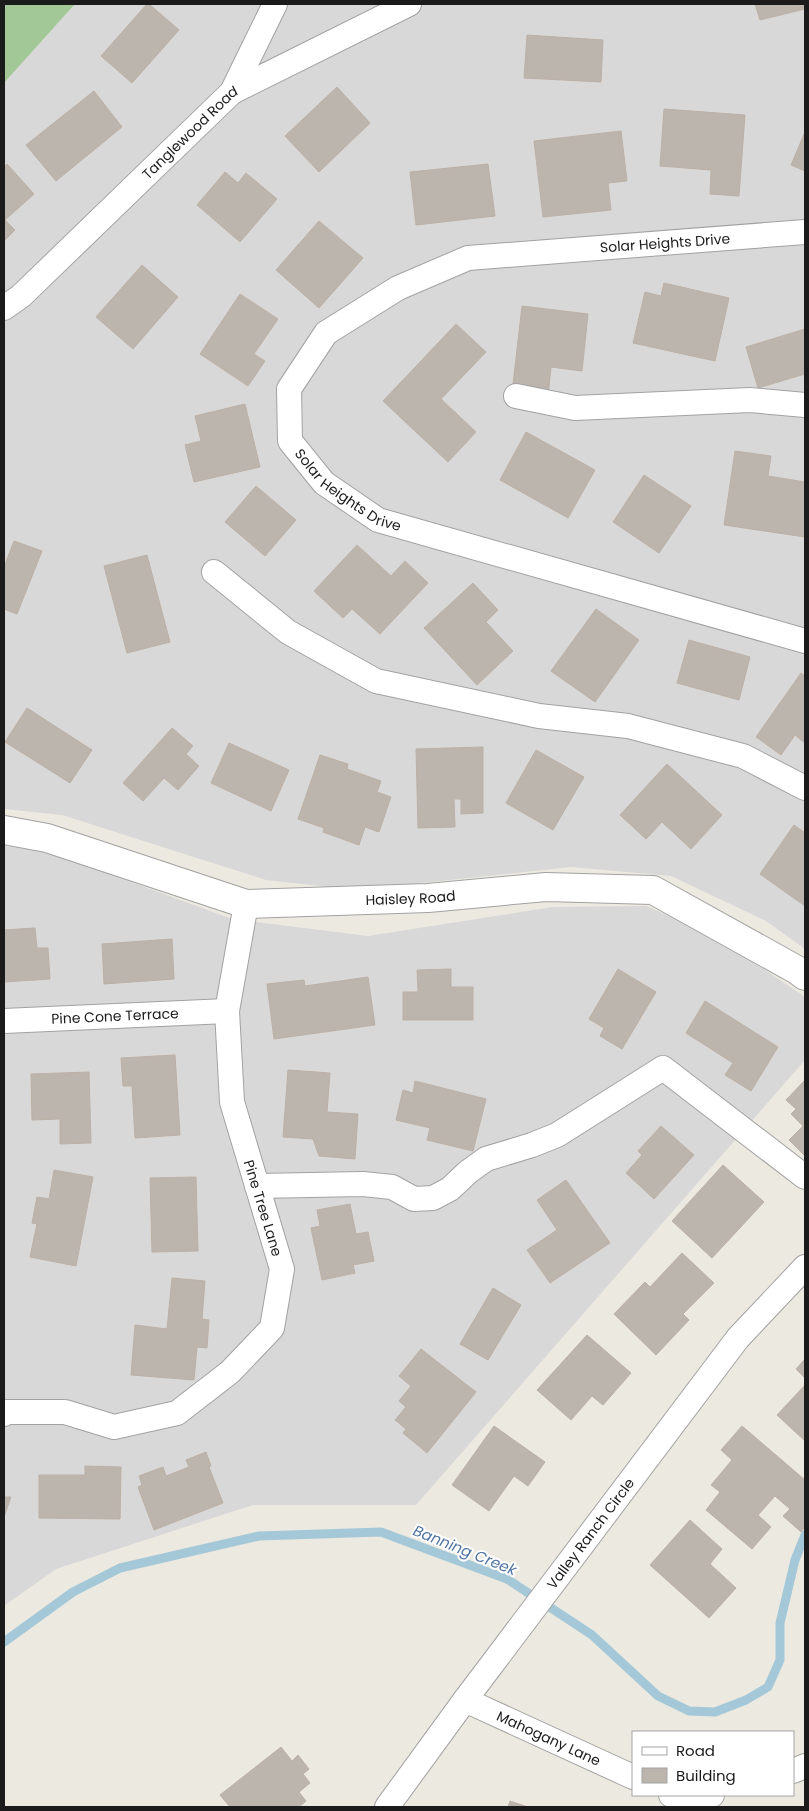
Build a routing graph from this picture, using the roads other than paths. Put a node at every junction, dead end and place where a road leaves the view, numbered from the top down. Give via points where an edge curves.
1 (274, 4) edge
2 (409, 4) edge
3 (232, 92) junction
4 (805, 232) edge
5 (4, 308) edge
6 (516, 396) dead end
7 (805, 405) edge
8 (214, 572) dead end
9 (805, 641) edge
10 (805, 788) edge
11 (4, 830) edge
12 (246, 904) junction
13 (803, 970) edge
14 (227, 1011) junction
15 (4, 1021) edge
16 (805, 1177) edge
17 (257, 1186) junction
18 (805, 1267) edge
19 (4, 1414) edge
20 (465, 1700) junction
21 (632, 1777) edge
22 (673, 1796) edge
23 (701, 1796) edge
24 (387, 1807) edge

1 - 3 street
2 - 3 street, Tanglewood Road
3 - 5 street, Tanglewood Road via 21,296
4 - 9 street, Solar Heights Drive via 468,258 398,288 326,333 290,389 290,441 324,483 378,520
6 - 7 street via 575,408 750,400
8 - 10 street via 288,632 376,681 539,716 628,726 743,756
11 - 12 street, Haisley Road via 48,838
12 - 13 street, Haisley Road via 428,898 546,887 653,890
12 - 14 street, Pine Tree Lane
14 - 15 street, Pine Cone Terrace
14 - 17 street, Pine Tree Lane via 232,1102
16 - 17 street via 663,1068 557,1135 486,1159 450,1189 433,1198 414,1199 392,1187 363,1184
17 - 19 street, Pine Tree Lane via 282,1269 272,1328 230,1372 177,1413 114,1427 65,1412
18 - 20 street, Valley Ranch Circle via 738,1338
20 - 21 street, Mahogany Lane
20 - 24 street, Valley Ranch Circle
22 - 23 street

